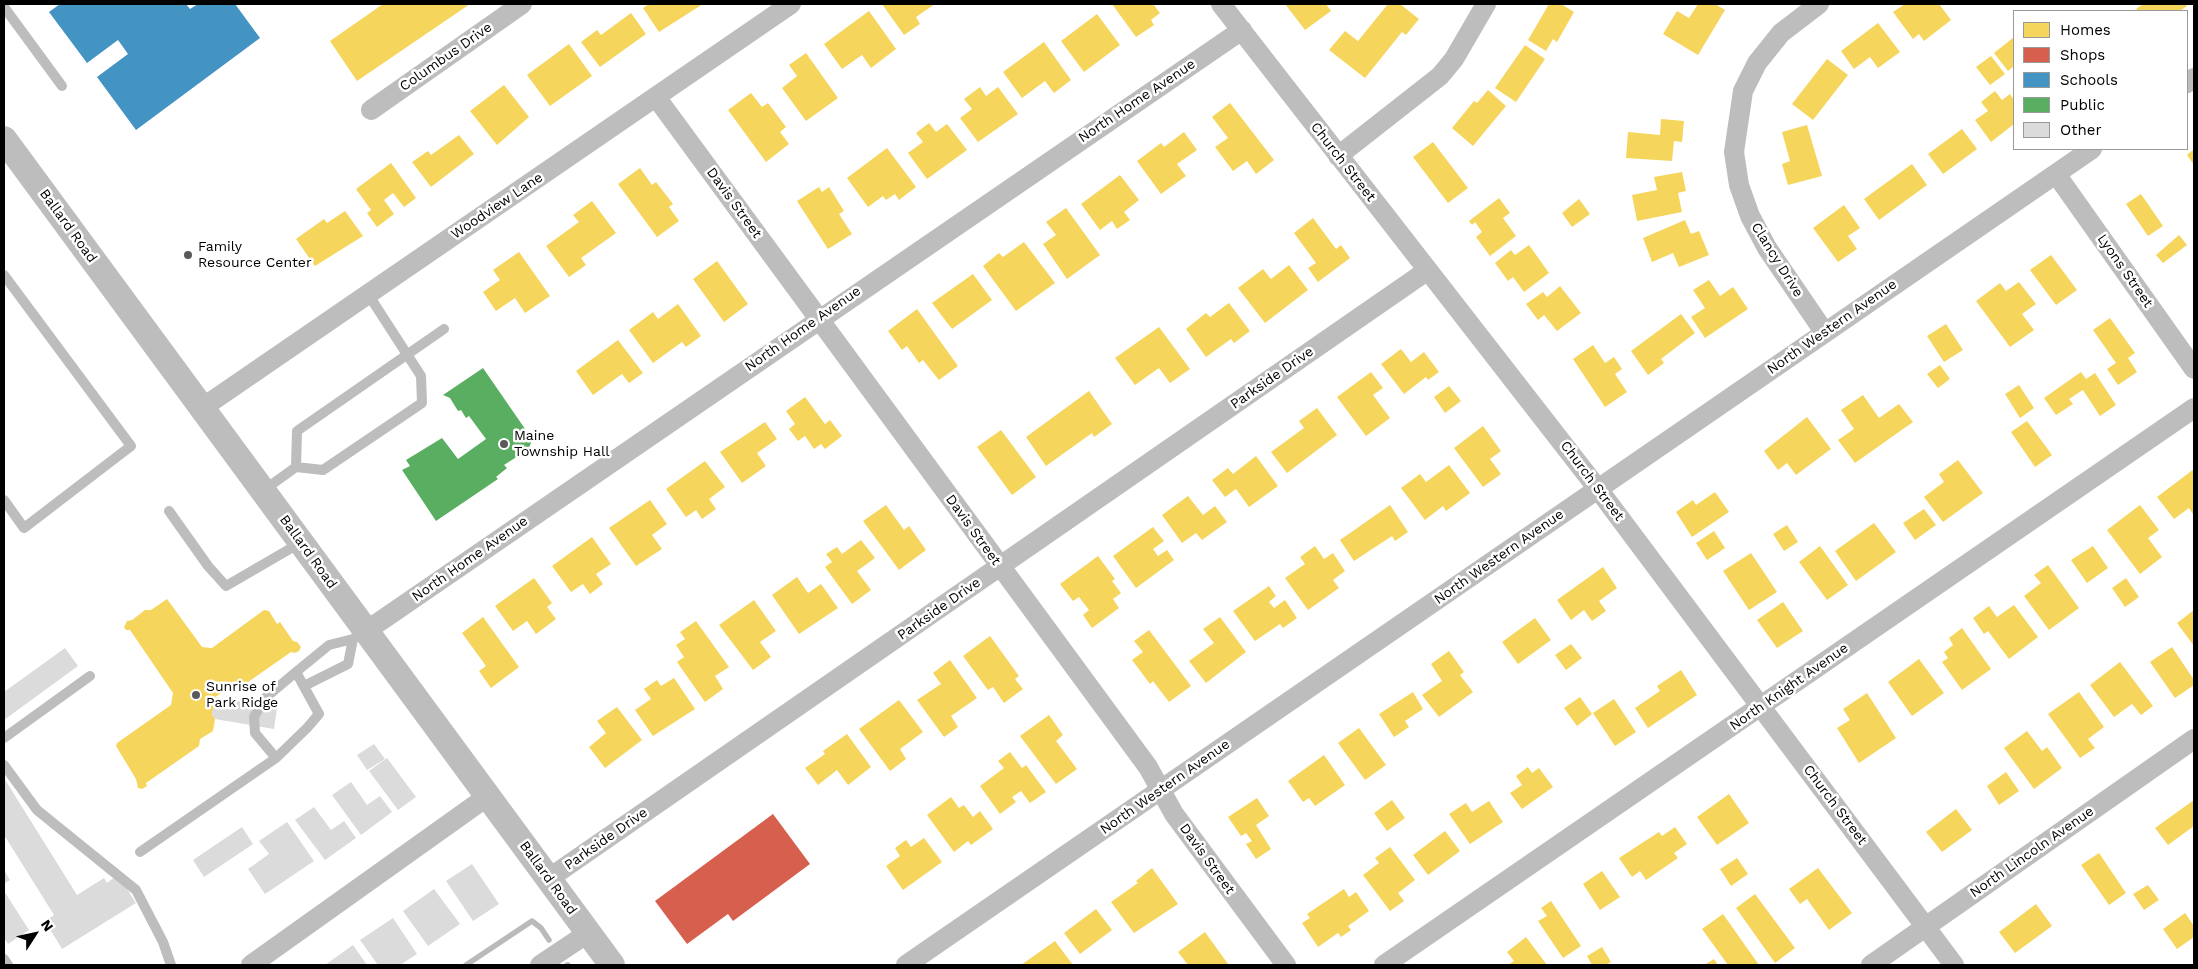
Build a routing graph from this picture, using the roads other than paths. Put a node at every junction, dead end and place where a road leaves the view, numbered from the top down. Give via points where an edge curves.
1 (522, 4) edge
2 (791, 4) edge
3 (1222, 4) edge
4 (1486, 4) edge
5 (1819, 4) edge
6 (4, 7) edge
7 (1242, 30) junction
8 (62, 86) dead end
9 (656, 97) junction
10 (371, 110) dead end
11 (4, 138) edge
12 (2091, 150) edge
13 (1338, 156) junction
14 (2056, 174) junction
15 (1428, 270) junction
16 (4, 276) edge
17 (368, 294) junction
18 (818, 319) junction
19 (444, 329) dead end
20 (1825, 332) junction
21 (408, 354) junction
22 (2194, 369) edge
23 (202, 408) junction
24 (2194, 408) edge
25 (296, 466) junction
26 (1598, 489) junction
27 (263, 491) junction
28 (4, 500) edge
29 (169, 510) dead end
30 (301, 542) junction
31 (1000, 567) junction
32 (360, 635) junction
33 (296, 672) junction
34 (90, 676) dead end
35 (304, 686) junction
36 (1761, 706) junction
37 (4, 738) edge
38 (2194, 739) edge
39 (276, 758) junction
40 (4, 765) edge
41 (1161, 790) junction
42 (488, 796) junction
43 (140, 852) dead end
44 (548, 879) junction
45 (1925, 927) junction
46 (588, 933) junction
47 (4, 958) edge
48 (8, 965) edge
49 (171, 965) edge
50 (251, 965) edge
51 (540, 965) edge
52 (612, 965) edge
53 (906, 965) edge
54 (1286, 965) edge
55 (1384, 965) edge
56 (1870, 965) edge
57 (1954, 965) edge

1 - 10 street, Columbus Drive
2 - 9 street, Woodview Lane
3 - 7 street, Church Street
4 - 13 street via 1454,59 1440,76
5 - 20 street, Clancy Drive via 1781,33 1757,63 1743,92 1734,152 1739,185 1750,216 1767,248
6 - 8 lane
7 - 13 street, Church Street
7 - 18 street, North Home Avenue
9 - 17 street, Woodview Lane
9 - 18 street, Davis Street
11 - 23 street, Ballard Road
12 - 14 street, North Western Avenue
13 - 15 street, Church Street
14 - 20 street, North Western Avenue
14 - 22 street, Lyons Street
15 - 26 street, Church Street
15 - 31 street, Parkside Drive
16 - 28 lane via 131,446 24,528
17 - 21 lane
17 - 23 street, Woodview Lane
18 - 31 street, Davis Street
18 - 32 street, North Home Avenue
19 - 21 lane
20 - 26 street, North Western Avenue
21 - 25 lane via 297,431
21 - 25 lane via 421,376 422,403 323,470
23 - 27 street, Ballard Road
24 - 36 street, North Knight Avenue
25 - 27 lane
26 - 36 street, Church Street
26 - 41 street, North Western Avenue
27 - 30 street, Ballard Road
29 - 30 lane via 226,586
30 - 32 street, Ballard Road
31 - 41 street, Davis Street via 1148,767
31 - 44 street, Parkside Drive
32 - 33 lane via 329,645
32 - 35 lane via 348,664
32 - 42 street, Ballard Road
33 - 35 lane
33 - 39 lane via 264,699 254,717 255,733
34 - 37 lane
35 - 39 lane via 319,714
36 - 45 street, Church Street
36 - 55 street, North Knight Avenue
38 - 45 street, North Lincoln Avenue
39 - 43 lane
40 - 49 lane via 37,810 136,890
41 - 53 street, North Western Avenue
41 - 54 street, Davis Street via 1174,814
42 - 44 street, Ballard Road
42 - 50 street
44 - 46 street, Ballard Road
45 - 56 street, North Lincoln Avenue
45 - 57 street, Church Street
46 - 51 street
46 - 52 street, Ballard Road
47 - 48 lane

